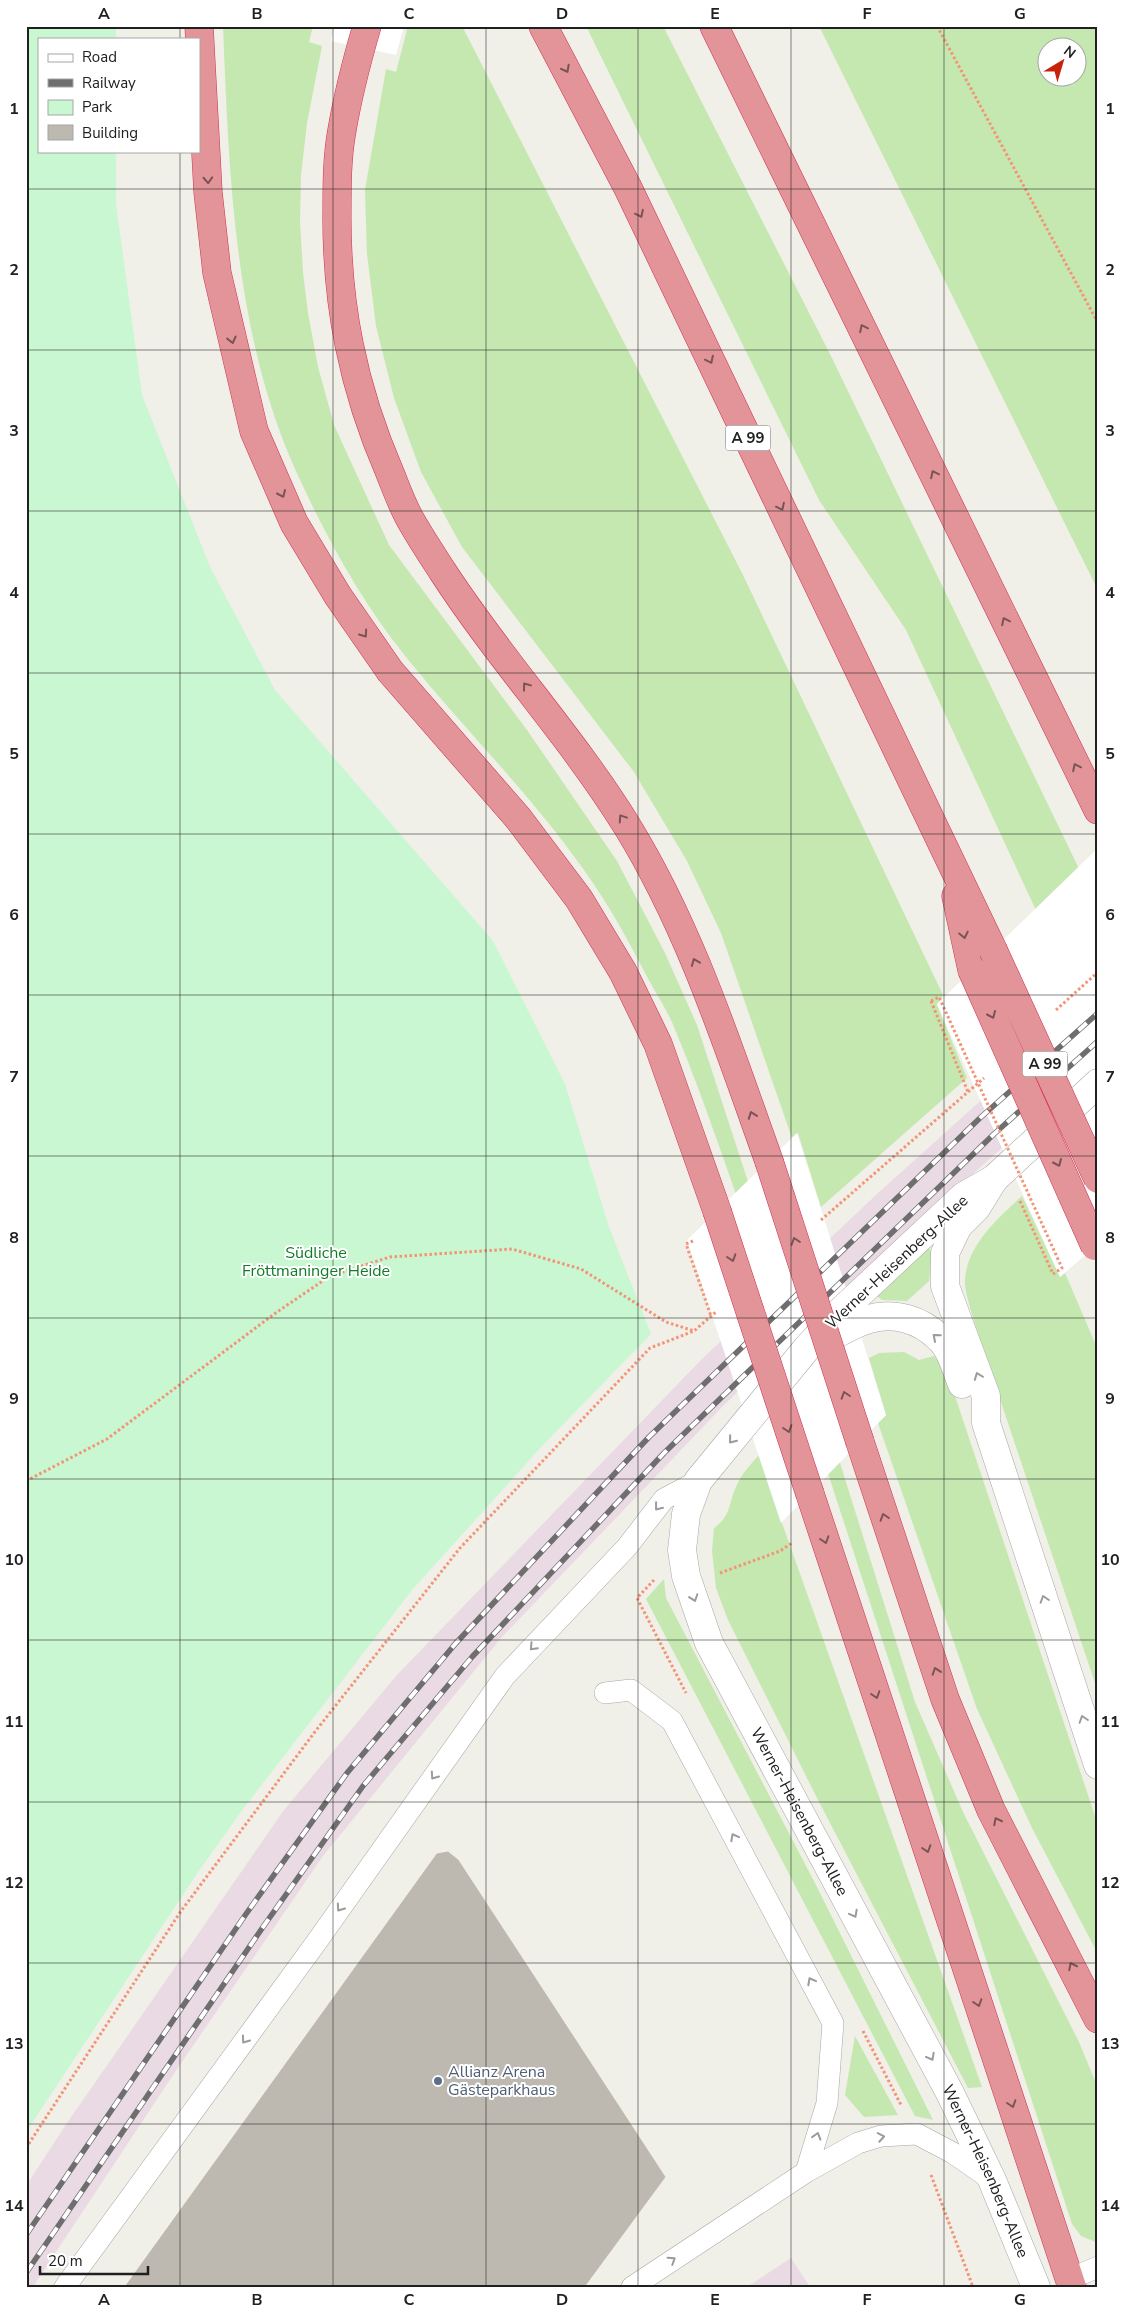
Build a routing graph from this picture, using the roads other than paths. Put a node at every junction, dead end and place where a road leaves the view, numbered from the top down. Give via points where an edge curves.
1 (200, 26) edge
2 (543, 26) edge
3 (714, 26) edge
4 (364, 37) edge
5 (1098, 810) edge
6 (947, 853) junction
7 (1098, 1082) edge
8 (1098, 1179) edge
9 (994, 1180) junction
10 (1096, 1249) edge
11 (807, 1348) junction
12 (986, 1423) junction
13 (698, 1481) junction
14 (605, 1694) dead end
15 (1098, 1765) edge
16 (1098, 2019) edge
17 (806, 2172) junction
18 (992, 2180) junction
19 (1098, 2267) edge
20 (1071, 2283) edge
21 (65, 2287) edge
22 (632, 2287) edge
23 (1036, 2287) edge

1 -> 20 highway, bridge via 208,192 217,273 254,432 294,523 338,596 390,671 523,825 579,899 623,972 658,1044 717,1211
2 -> 6 highway, A 99 via 628,188
5 -> 3 highway
16 -> 4 highway, bridge via 991,1810 949,1708 769,1161 687,942 627,826 445,575 408,517 381,453 361,395 344,326 337,241 337,175 342,131
6 - 8 highway, A 99, bridge
6 -> 10 highway, bridge via 972,970
7 - 9 street
9 - 11 street, Werner-Heisenberg-Allee via 964,1196 841,1311
12 -> 9 street, Werner-Heisenberg-Allee via 986,1396 945,1286 945,1253 958,1226 976,1208
12 -> 11 street, Werner-Heisenberg-Allee via 968,1402 951,1356 941,1340 916,1321 890,1316 866,1320
11 -> 13 street, Werner-Heisenberg-Allee
15 -> 12 street, Werner-Heisenberg-Allee
13 -> 18 street, Werner-Heisenberg-Allee via 686,1514 682,1550 688,1583 710,1643 950,2093
13 -> 21 lane via 664,1499 627,1547 506,1676
17 -> 14 lane via 827,2103 833,2023 672,1721 631,1690
17 -> 18 lane via 858,2143 881,2136 917,2134 953,2153
22 -> 17 lane
18 - 23 street, Werner-Heisenberg-Allee
19 - 20 lane

